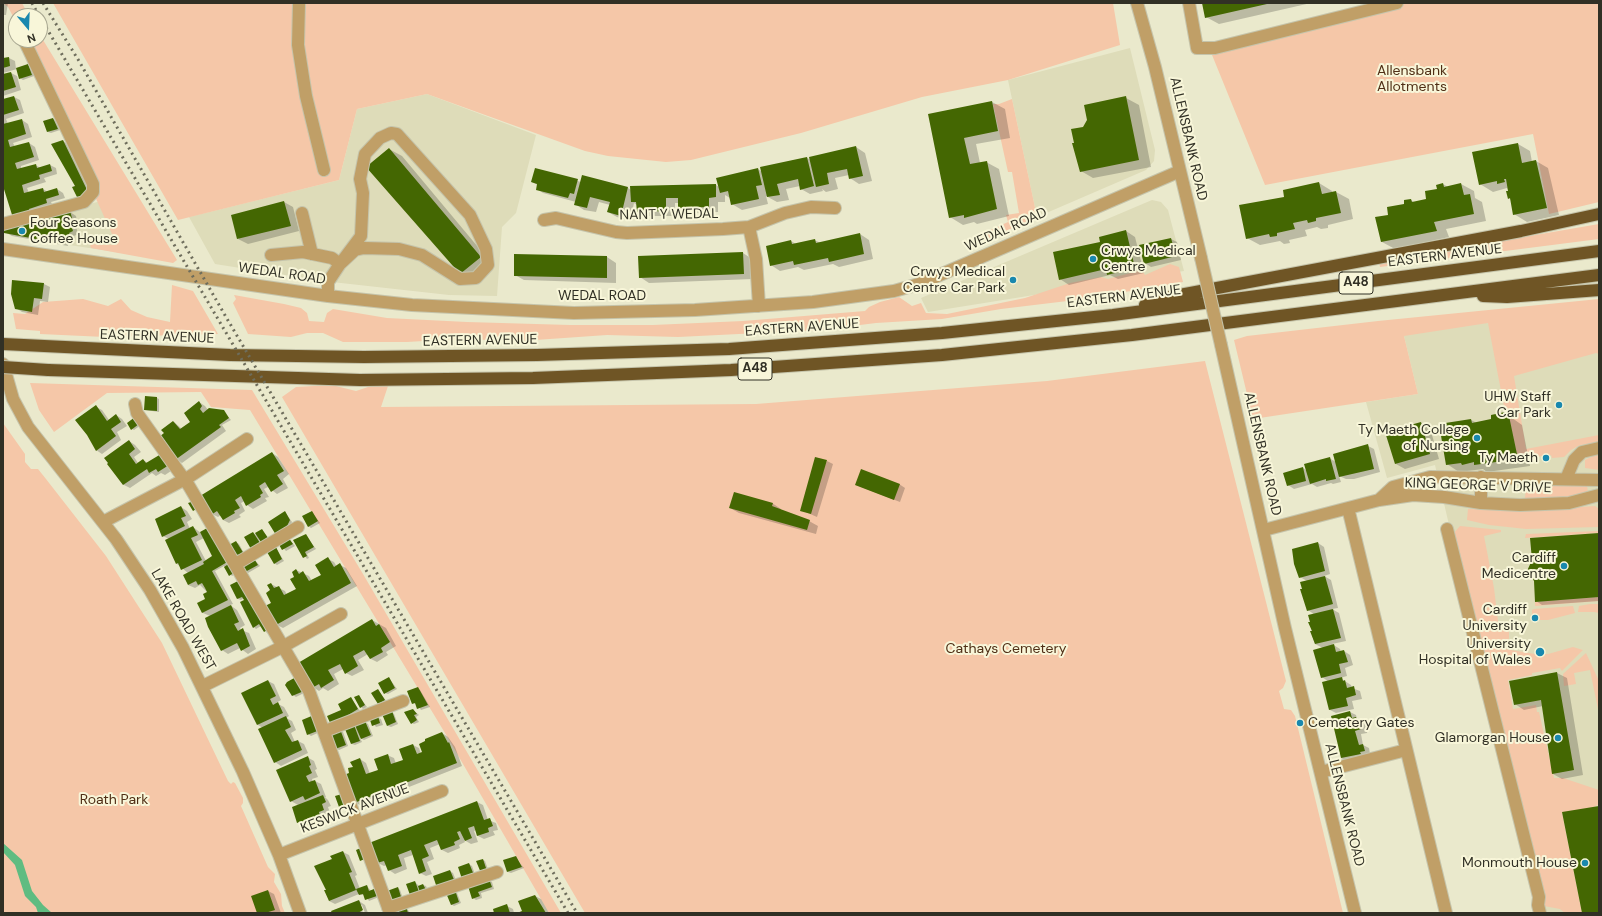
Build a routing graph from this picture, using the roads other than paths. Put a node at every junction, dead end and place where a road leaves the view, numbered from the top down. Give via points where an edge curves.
1 (300, 3) edge
2 (1137, 3) edge
3 (1189, 3) edge
4 (1397, 3) edge
5 (28, 48) edge
6 (324, 170) dead end
7 (1180, 171) junction
8 (835, 208) dead end
9 (302, 213) dead end
10 (1599, 214) edge
11 (544, 220) dead end
12 (3, 224) edge
13 (749, 227) junction
14 (3, 249) edge
15 (1599, 251) edge
16 (312, 254) junction
17 (271, 255) dead end
18 (340, 264) junction
19 (1599, 275) edge
20 (1599, 290) edge
21 (1459, 294) junction
22 (328, 296) junction
23 (759, 306) junction
24 (1113, 315) junction
25 (3, 344) edge
26 (3, 364) edge
27 (3, 367) edge
28 (135, 404) dead end
29 (247, 439) dead end
30 (1599, 448) edge
31 (1481, 477) junction
32 (1566, 478) junction
33 (184, 480) junction
34 (1599, 480) edge
35 (1599, 495) edge
36 (1379, 500) junction
37 (1481, 503) junction
38 (1348, 508) junction
39 (103, 522) junction
40 (298, 527) dead end
41 (1447, 529) dead end
42 (1264, 530) junction
43 (236, 564) junction
44 (341, 614) dead end
45 (284, 646) junction
46 (203, 686) junction
47 (402, 701) dead end
48 (325, 731) junction
49 (1406, 750) junction
50 (1321, 772) junction
51 (442, 791) dead end
52 (358, 824) junction
53 (279, 855) junction
54 (497, 872) dead end
55 (389, 911) edge
56 (300, 913) edge
57 (1355, 913) edge
58 (1446, 913) edge
59 (1540, 913) edge

1 - 6 street via 298,45 306,96
2 - 7 street, ALLENSBANK ROAD
3 - 4 street via 1197,48 1215,48
5 - 12 street via 93,184 93,192 84,202
7 - 23 street, WEDAL ROAD via 908,288 846,299
7 - 42 street, ALLENSBANK ROAD, bridge
8 - 13 street, NANT Y WEDAL via 811,207 785,213
9 - 16 street
10 - 24 highway via 1169,297
11 - 13 street, NANT Y WEDAL via 556,218 627,233
13 - 23 street via 756,259
14 - 22 street, WEDAL ROAD
15 - 24 highway, EASTERN AVENUE / A48
16 - 17 street via 303,252
16 - 18 street via 332,258
18 - 18 street via 355,250 364,248 399,249 422,255 460,279 476,278 488,265 486,249 470,215 397,134 391,133 380,138 365,154 360,179 363,193 361,236
18 - 22 street via 328,282
19 - 21 highway, A48
20 - 21 highway via 1507,298
21 - 27 highway, A48, bridge via 1124,336 942,355 731,370 532,378 360,380
22 - 23 street, WEDAL ROAD via 412,306 574,313
24 - 25 highway, EASTERN AVENUE / A48 via 729,349 537,356 230,355
26 - 39 street, LAKE ROAD WEST via 13,399 28,427
28 - 33 street via 136,412
29 - 33 street
30 - 32 street via 1582,452 1574,460
31 - 32 street, KING GEORGE V DRIVE
31 - 36 street, KING GEORGE V DRIVE via 1430,477 1393,487
31 - 37 street
32 - 34 street, KING GEORGE V DRIVE
33 - 39 street
33 - 43 street
35 - 37 street, KING GEORGE V DRIVE via 1569,503
36 - 37 street, KING GEORGE V DRIVE via 1414,495
36 - 38 street, KING GEORGE V DRIVE
38 - 42 street, KING GEORGE V DRIVE
38 - 49 street
39 - 46 street, LAKE ROAD WEST via 150,590
40 - 43 street
41 - 59 street via 1539,897
42 - 50 street, ALLENSBANK ROAD via 1285,628
43 - 45 street
44 - 45 street
45 - 46 street
45 - 48 street via 309,691
46 - 53 street, LAKE ROAD WEST
47 - 48 street
48 - 52 street
49 - 50 street
49 - 58 street
50 - 57 street, ALLENSBANK ROAD
51 - 52 street, KESWICK AVENUE
52 - 53 street, KESWICK AVENUE
52 - 55 street
53 - 56 street, LAKE ROAD WEST
54 - 55 street

